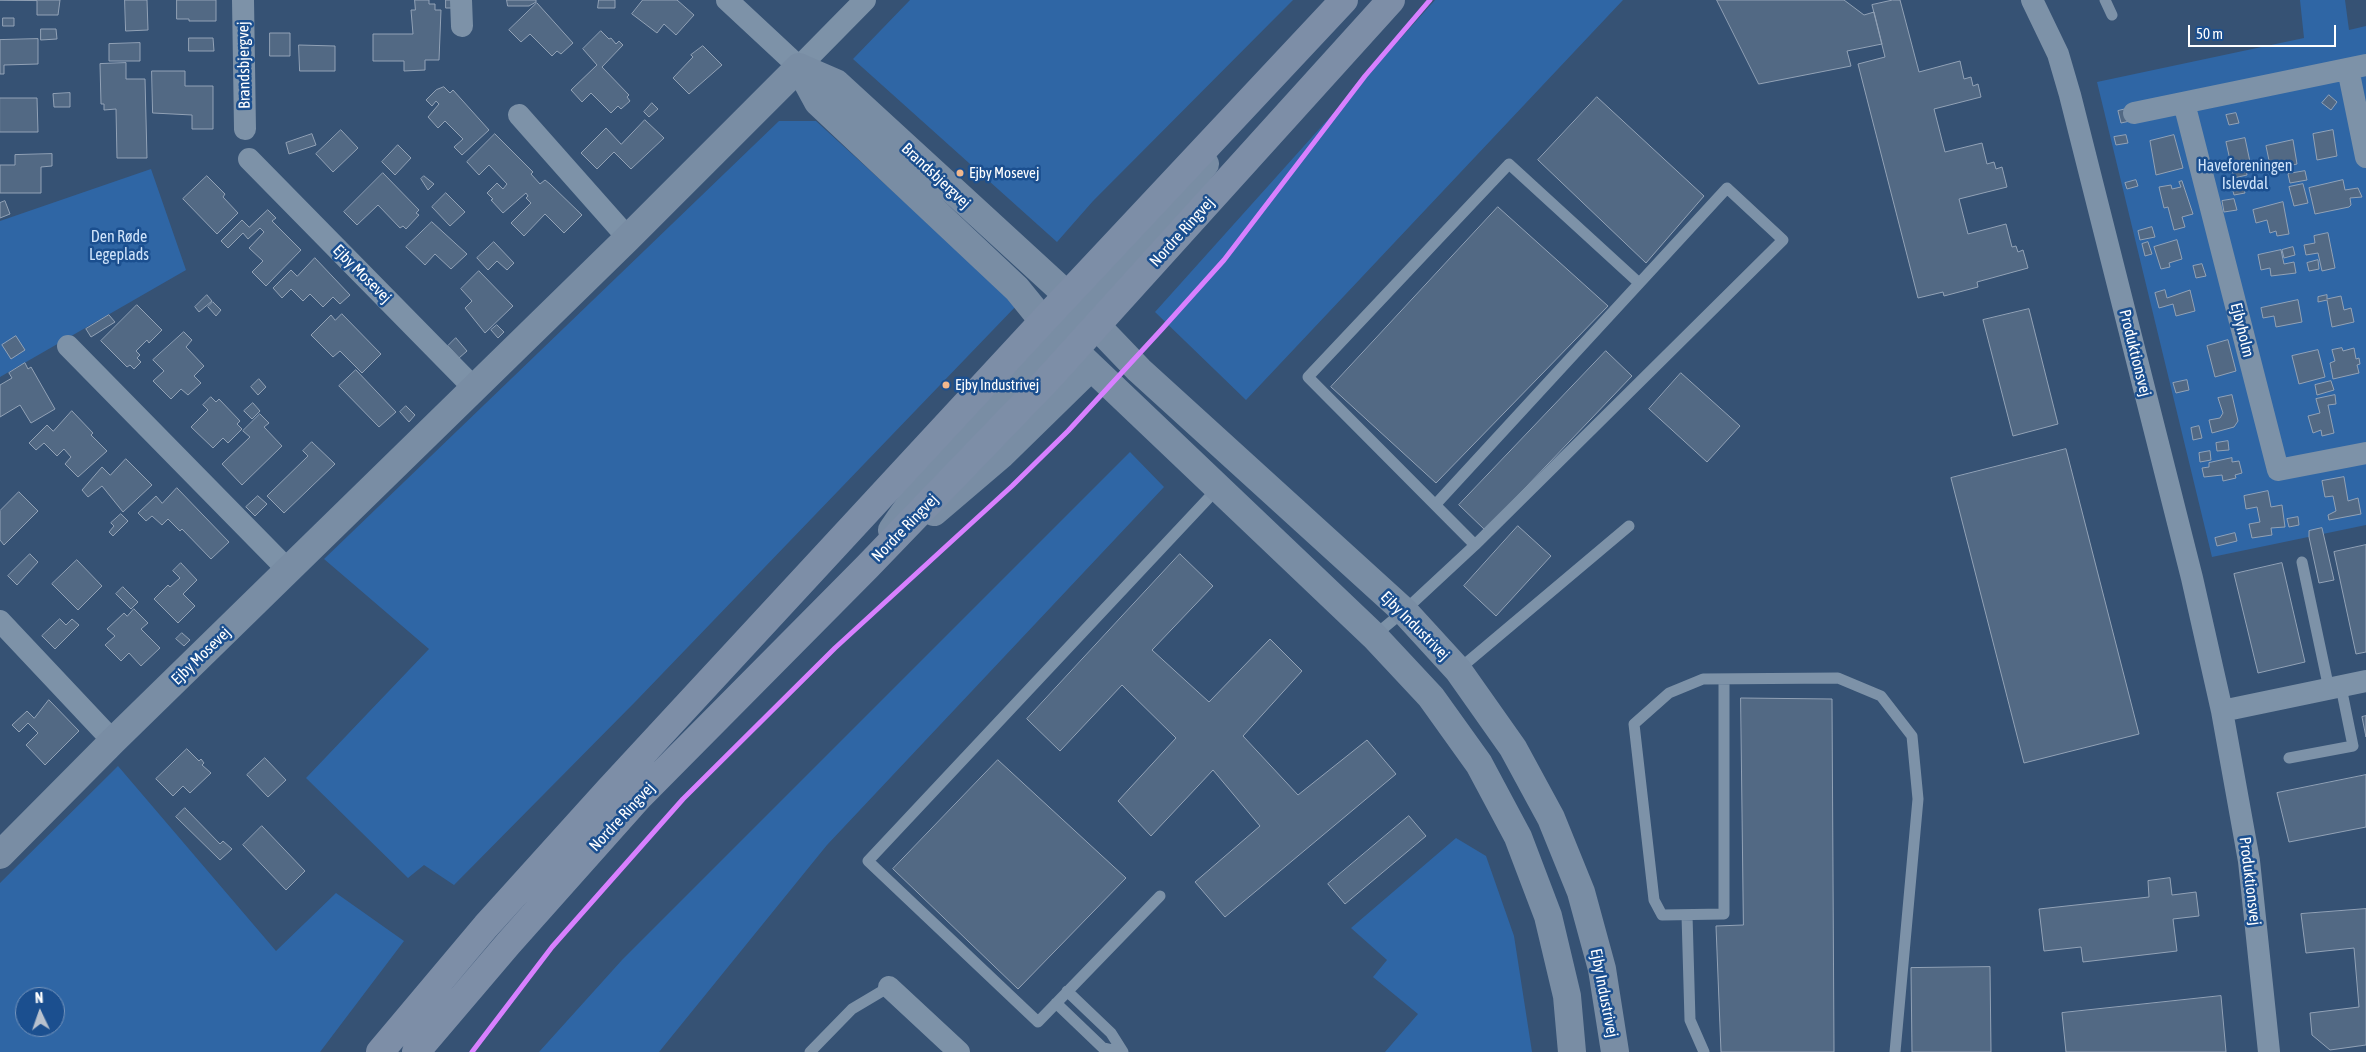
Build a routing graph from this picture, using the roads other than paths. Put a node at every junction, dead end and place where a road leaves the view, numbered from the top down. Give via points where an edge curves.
1 (243, 0) edge
2 (461, 0) edge
3 (727, 0) edge
4 (865, 0) edge
5 (1344, 0) edge
6 (1391, 0) edge
7 (2032, 0) edge
8 (2105, 0) edge
9 (2112, 15) dead end
10 (462, 26) dead end
11 (798, 67) junction
12 (2357, 67) edge
13 (2184, 103) junction
14 (2134, 113) dead end
15 (519, 116) dead end
16 (245, 129) dead end
17 (2366, 157) edge
18 (248, 159) dead end
19 (628, 238) junction
20 (1639, 283) junction
21 (1083, 311) junction
22 (1067, 344) junction
23 (68, 346) dead end
24 (476, 389) junction
25 (2366, 453) edge
26 (1218, 488) junction
27 (1436, 504) junction
28 (1629, 526) dead end
29 (1475, 546) junction
30 (2302, 562) dead end
31 (288, 570) junction
32 (1404, 611) junction
33 (0, 621) edge
34 (1374, 636) junction
35 (1458, 670) junction
36 (1724, 679) junction
37 (2366, 681) edge
38 (2335, 688) junction
39 (2222, 711) junction
40 (113, 741) junction
41 (2289, 758) dead end
42 (0, 855) edge
43 (1160, 896) dead end
44 (1687, 915) junction
45 (890, 987) joint
46 (1067, 991) junction
47 (1056, 1003) junction
48 (380, 1052) edge
49 (416, 1052) edge
50 (810, 1052) edge
51 (958, 1052) edge
52 (1123, 1052) edge
53 (1572, 1052) edge
54 (1615, 1052) edge
55 (1704, 1052) edge
56 (1895, 1052) edge
57 (2269, 1052) edge

1 - 16 street, Brandsbjergvej
2 - 10 street
3 - 11 street, Brandsbjergvej
4 - 11 street, Ejby Mosevej
5 - 21 main road, Nordre Ringvej via 1261,88
6 - 21 main road, Nordre Ringvej via 1123,298
7 - 39 street, Produktionsvej via 2058,54 2070,95 2192,578
8 - 9 lane
11 - 19 street, Ejby Mosevej
11 - 21 street, Brandsbjergvej via 836,83
11 - 22 street, Brandsbjergvej via 818,102 1017,289
12 - 13 street
12 - 17 street
13 - 14 street
13 - 25 street, Ejbyholm via 2278,470
15 - 19 street
18 - 24 street, Ejby Mosevej
19 - 24 street, Ejby Mosevej
20 - 27 lane
20 - 27 lane via 1509,164 1308,377
20 - 29 lane via 1727,188 1783,240
21 - 22 main road, Nordre Ringvej
21 - 22 main road, Nordre Ringvej
21 - 32 street, Ejby Industrivej via 1139,370
22 - 26 street
22 - 48 main road, Nordre Ringvej via 499,911
22 - 49 main road, Nordre Ringvej via 867,567 638,798
23 - 31 street
24 - 31 street, Ejby Mosevej
26 - 34 street
26 - 47 lane via 868,861 1038,1022
27 - 29 lane
28 - 35 lane
29 - 32 lane
30 - 38 lane
31 - 40 street, Ejby Mosevej
32 - 34 lane
32 - 35 street, Ejby Industrivej
33 - 40 street
34 - 53 street via 1431,696 1479,764 1518,838 1548,916 1567,996
35 - 54 street, Ejby Industrivej via 1513,748 1551,818 1581,892 1602,969
36 - 44 lane via 1724,914
36 - 44 lane via 1703,679 1668,693 1634,724 1654,900 1662,916
36 - 56 lane via 1838,678 1881,696 1912,736 1918,800
37 - 38 street
38 - 39 street
38 - 41 lane via 2353,746
39 - 57 street, Produktionsvej via 2249,861
40 - 42 street, Ejby Mosevej
43 - 46 lane
44 - 55 lane via 1690,1020
45 - 50 lane via 852,1009
45 - 51 street
46 - 47 lane
46 - 52 lane via 1111,1034
47 - 52 lane via 1103,1048

